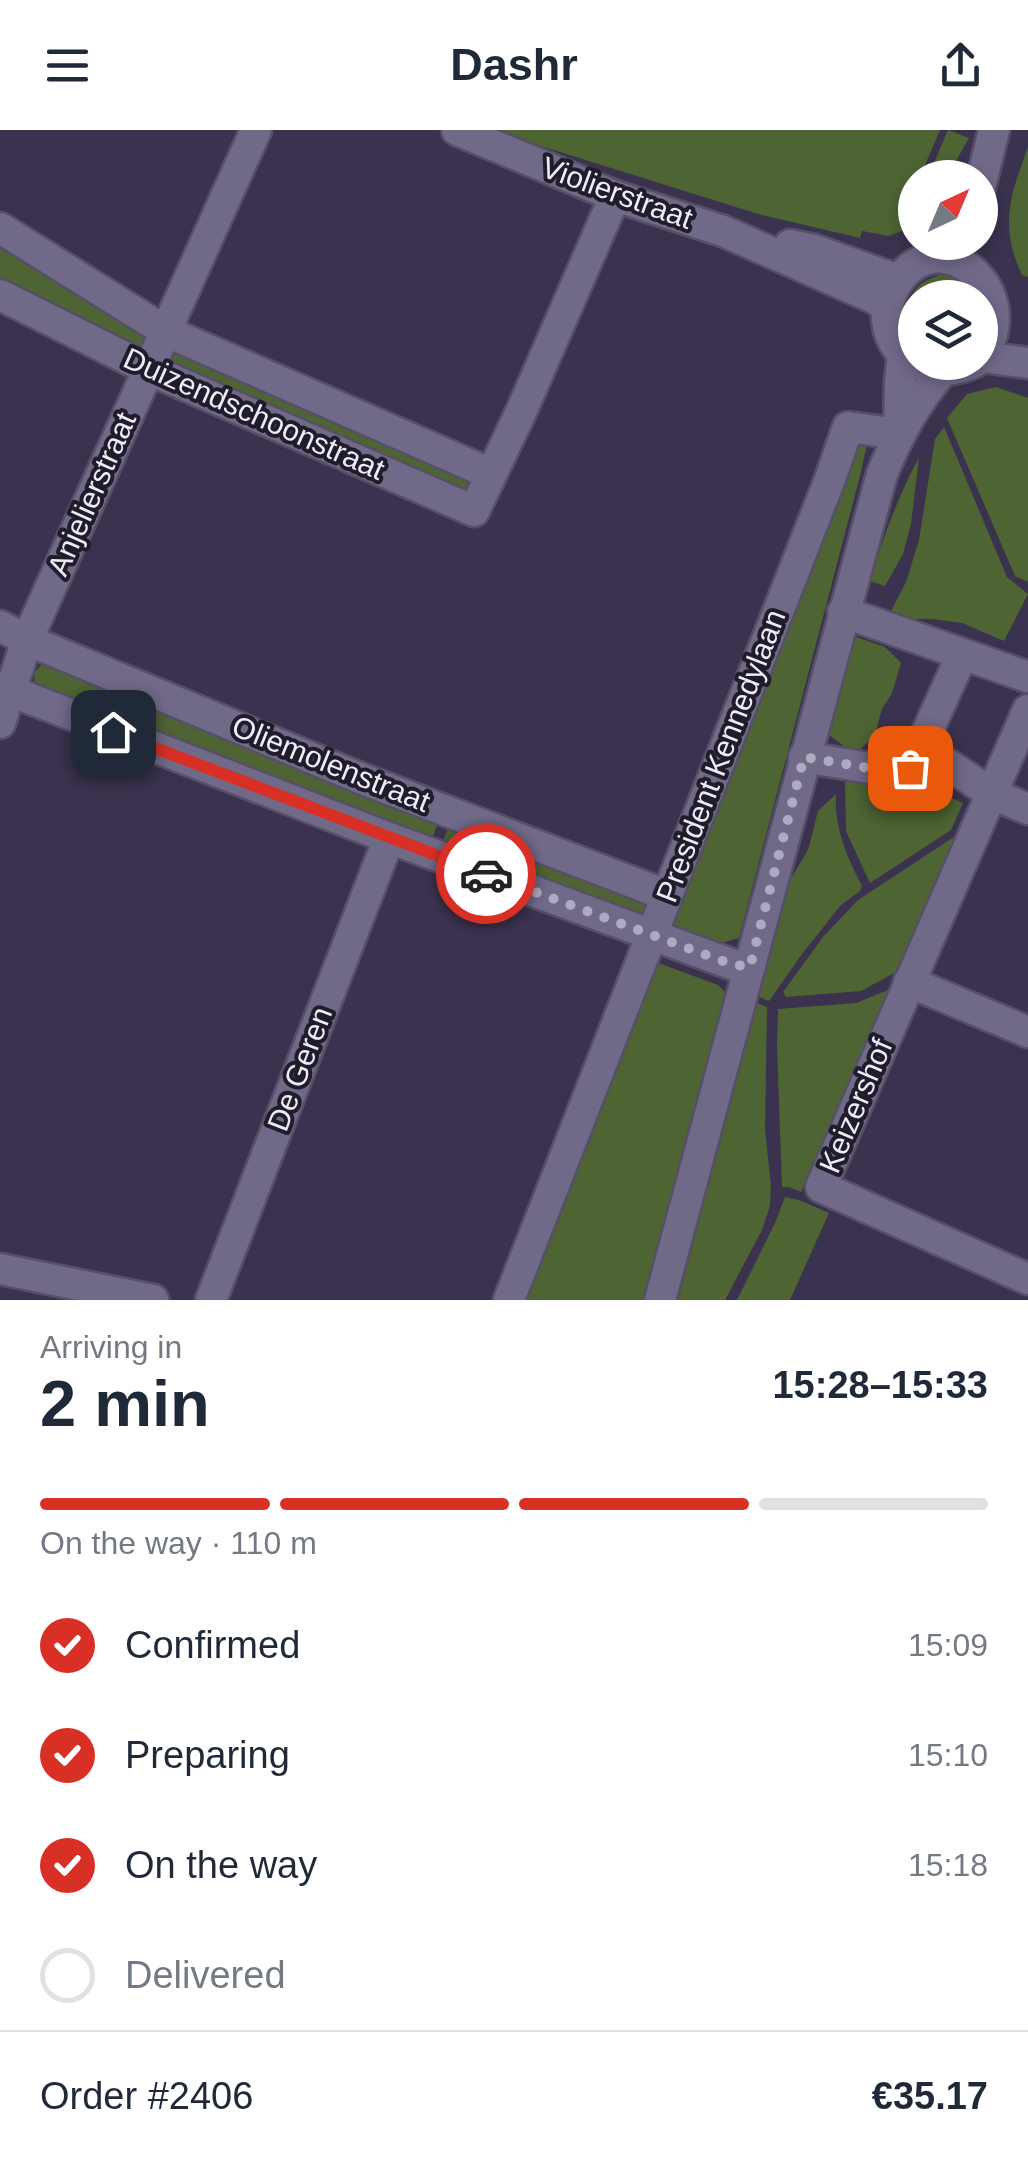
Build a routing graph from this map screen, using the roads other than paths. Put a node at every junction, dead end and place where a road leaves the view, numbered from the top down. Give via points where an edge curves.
1 (256, 130) edge
2 (457, 130) edge
3 (992, 130) edge
4 (976, 160) edge
5 (986, 160) edge
6 (615, 196) junction
7 (0, 228) edge
8 (923, 260) edge
9 (893, 294) junction
10 (0, 295) edge
11 (998, 301) edge
12 (165, 331) junction
13 (998, 333) edge
14 (898, 346) edge
15 (998, 361) edge
16 (1028, 363) edge
17 (148, 370) junction
18 (900, 380) edge
19 (935, 380) edge
20 (898, 434) junction
21 (491, 474) junction
22 (844, 612) junction
23 (14, 633) edge
24 (962, 655) junction
25 (1028, 677) edge
26 (5, 689) edge
27 (1028, 710) edge
28 (0, 723) edge
29 (922, 746) junction
30 (804, 757) junction
31 (992, 794) junction
32 (1028, 809) edge
33 (389, 838) junction
34 (666, 895) junction
35 (651, 934) junction
36 (750, 967) junction
37 (909, 982) junction
38 (1028, 1032) edge
39 (0, 1270) edge
40 (1028, 1279) edge
41 (153, 1300) edge
42 (211, 1300) edge
43 (509, 1300) edge
44 (660, 1300) edge

1 - 12 street, Anjelierstraat
2 - 6 street, Violierstraat
3 - 4 street
3 - 5 street
6 - 9 street, Violierstraat via 723,231 876,299
6 - 21 street, Duizendschoonstraat
7 - 12 street, Duizendschoonstraat
8 - 9 street
9 - 14 street via 890,332
10 - 17 street, Duizendschoonstraat
11 - 13 street via 1008,323
12 - 17 street, Anjelierstraat
12 - 21 street, Duizendschoonstraat
15 - 16 street
17 - 21 street, Duizendschoonstraat via 474,511
17 - 23 street, Anjelierstraat
18 - 20 street
19 - 20 street
20 - 22 street
20 - 34 street, President Kennedylaan via 848,427
22 - 24 street
22 - 30 street
23 - 26 street, Anjelierstraat
23 - 34 street, Oliemolenstraat via 360,778
24 - 25 street
24 - 29 street
26 - 28 street, Anjelierstraat
26 - 33 street, Oliemolenstraat
27 - 31 street, Keizershof
29 - 30 street via 910,768
29 - 31 street
30 - 36 street
31 - 32 street
31 - 37 street, Keizershof
33 - 35 street, Oliemolenstraat
33 - 42 street, De Geren
34 - 35 street, President Kennedylaan
35 - 36 street, Oliemolenstraat
35 - 43 street, President Kennedylaan
36 - 44 street
37 - 38 street
37 - 40 street, Keizershof via 821,1187
39 - 41 street

